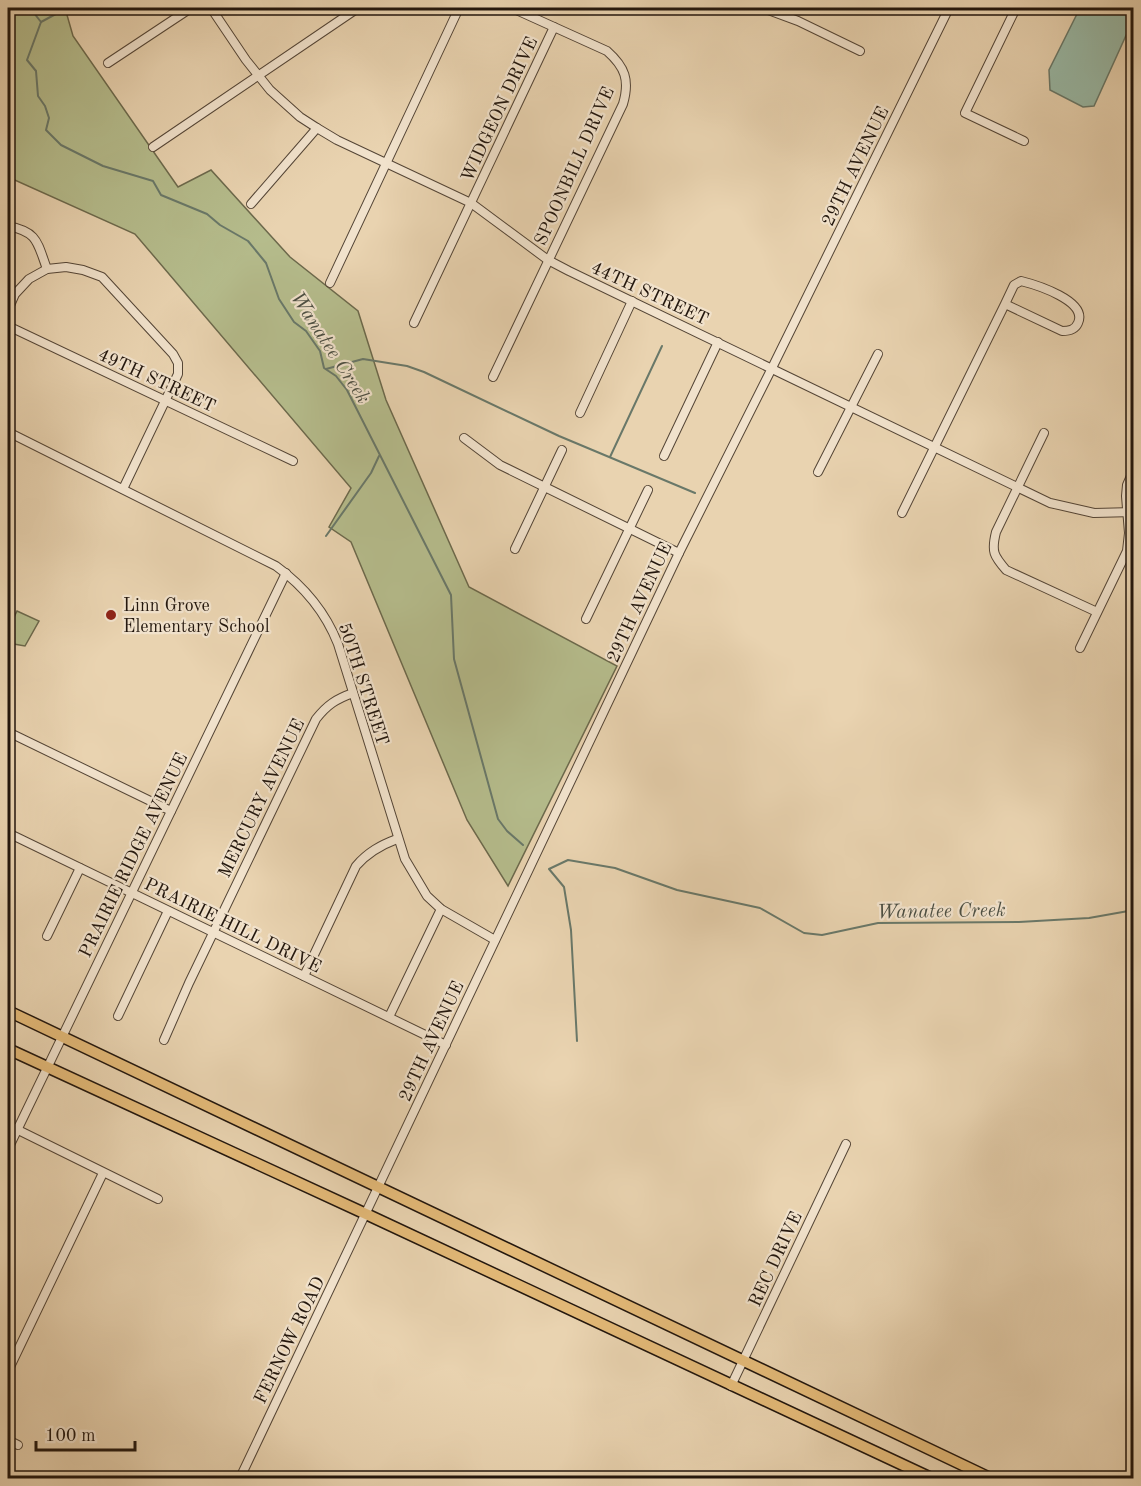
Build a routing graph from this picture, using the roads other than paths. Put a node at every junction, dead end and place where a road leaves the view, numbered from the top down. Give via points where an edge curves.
1 (191, 8) edge
2 (211, 8) edge
3 (358, 8) edge
4 (459, 8) edge
5 (512, 8) edge
6 (763, 8) edge
7 (949, 8) edge
8 (1016, 8) edge
9 (554, 27) junction
10 (860, 51) dead end
11 (108, 63) dead end
12 (258, 76) junction
13 (317, 128) junction
14 (1024, 141) dead end
15 (153, 147) dead end
16 (386, 163) junction
17 (471, 203) junction
18 (251, 204) dead end
19 (8, 226) edge
20 (548, 260) junction
21 (47, 269) junction
22 (330, 283) dead end
23 (632, 301) junction
24 (1005, 304) junction
25 (8, 310) edge
26 (414, 323) dead end
27 (8, 326) edge
28 (718, 342) junction
29 (878, 354) dead end
30 (772, 368) junction
31 (493, 377) dead end
32 (166, 401) junction
33 (851, 406) junction
34 (580, 413) dead end
35 (8, 432) edge
36 (1044, 433) dead end
37 (464, 438) dead end
38 (934, 447) junction
39 (562, 450) dead end
40 (664, 456) dead end
41 (293, 461) dead end
42 (1134, 469) edge
43 (818, 472) dead end
44 (544, 488) junction
45 (1018, 488) junction
46 (123, 489) junction
47 (648, 490) dead end
48 (1131, 512) edge
49 (902, 513) dead end
50 (630, 529) junction
51 (515, 549) dead end
52 (679, 553) junction
53 (286, 573) junction
54 (1097, 612) junction
55 (586, 619) dead end
56 (1080, 648) dead end
57 (353, 693) junction
58 (8, 732) edge
59 (171, 811) junction
60 (8, 833) edge
61 (397, 839) junction
62 (80, 868) junction
63 (132, 893) junction
64 (441, 909) junction
65 (168, 911) junction
66 (213, 932) junction
67 (47, 936) dead end
68 (495, 940) junction
69 (303, 976) junction
70 (8, 1011) edge
71 (118, 1016) dead end
72 (389, 1017) junction
73 (62, 1037) junction
74 (164, 1040) dead end
75 (446, 1044) junction
76 (8, 1049) edge
77 (47, 1068) junction
78 (8, 1125) edge
79 (17, 1130) junction
80 (846, 1144) dead end
81 (8, 1149) edge
82 (103, 1173) junction
83 (378, 1187) junction
84 (158, 1198) dead end
85 (366, 1214) junction
86 (743, 1362) junction
87 (8, 1371) edge
88 (731, 1386) junction
89 (8, 1440) edge
90 (18, 1445) dead end
91 (240, 1479) edge
92 (931, 1479) edge
93 (990, 1479) edge

1 - 11 street
2 - 12 street, 44TH STREET
3 - 12 street
4 - 16 street
5 - 9 street, SPOONBILL DRIVE
6 - 10 street
7 - 30 street, 29TH AVENUE
8 - 14 street via 965,113
9 - 17 street, WIDGEON DRIVE
9 - 20 street, SPOONBILL DRIVE via 607,51 618,61 627,89
12 - 13 street, 44TH STREET via 285,104
12 - 15 street
13 - 16 street, 44TH STREET
13 - 18 street
16 - 17 street, 44TH STREET
16 - 22 street
17 - 20 street, 44TH STREET
17 - 26 street, WIDGEON DRIVE
19 - 21 street via 26,230 34,238
20 - 23 street, 44TH STREET
20 - 31 street, SPOONBILL DRIVE
21 - 25 street via 29,279 15,294
21 - 32 street via 66,267 102,277 173,354 178,374
23 - 28 street, 44TH STREET
23 - 34 street
24 - 24 street via 1062,331 1070,331 1079,321 1077,306 1021,281 1014,285
24 - 38 street
27 - 32 street, 49TH STREET
28 - 30 street, 44TH STREET
28 - 40 street
29 - 33 street
30 - 33 street, 44TH STREET
30 - 52 street, 29TH AVENUE
32 - 41 street, 49TH STREET
32 - 46 street
33 - 38 street, 44TH STREET
33 - 43 street
35 - 46 street, 50TH STREET
36 - 45 street
37 - 44 street via 500,465
38 - 45 street, 44TH STREET
38 - 49 street
39 - 44 street
42 - 48 street via 1127,485
44 - 50 street
44 - 51 street
45 - 48 street, 44TH STREET via 1073,510
45 - 54 street via 996,532 996,558 1006,570
46 - 53 street, 50TH STREET
47 - 50 street
48 - 54 street via 1127,551
50 - 52 street
50 - 55 street
52 - 68 street, 29TH AVENUE
53 - 57 street, 50TH STREET via 308,593 330,624
53 - 59 street, PRAIRIE RIDGE AVENUE
54 - 56 street
57 - 61 street, 50TH STREET
57 - 66 street, MERCURY AVENUE via 327,705 316,719
58 - 59 street
59 - 63 street, PRAIRIE RIDGE AVENUE
60 - 62 street, PRAIRIE HILL DRIVE
61 - 64 street, 50TH STREET via 415,877
61 - 69 street via 365,855 357,866
62 - 63 street, PRAIRIE HILL DRIVE
62 - 67 street
63 - 65 street, PRAIRIE HILL DRIVE
63 - 73 street, PRAIRIE RIDGE AVENUE
64 - 68 street, 50TH STREET
64 - 72 street
65 - 66 street, PRAIRIE HILL DRIVE
65 - 71 street
66 - 69 street, PRAIRIE HILL DRIVE
66 - 74 street, MERCURY AVENUE
68 - 75 street, 29TH AVENUE
69 - 72 street, PRAIRIE HILL DRIVE
70 - 73 highway
72 - 75 street, PRAIRIE HILL DRIVE
73 - 77 street, PRAIRIE RIDGE AVENUE
73 - 83 highway
75 - 83 street, 29TH AVENUE
76 - 77 highway
77 - 79 street, PRAIRIE RIDGE AVENUE
77 - 85 highway
78 - 79 street
79 - 81 street, PRAIRIE RIDGE AVENUE
79 - 82 street
80 - 86 street, REC DRIVE
82 - 84 street
82 - 87 street
83 - 85 street, 29TH AVENUE
83 - 86 highway
85 - 88 highway
85 - 91 street, FERNOW ROAD
86 - 88 street, REC DRIVE
86 - 93 highway
88 - 92 highway
89 - 90 street

